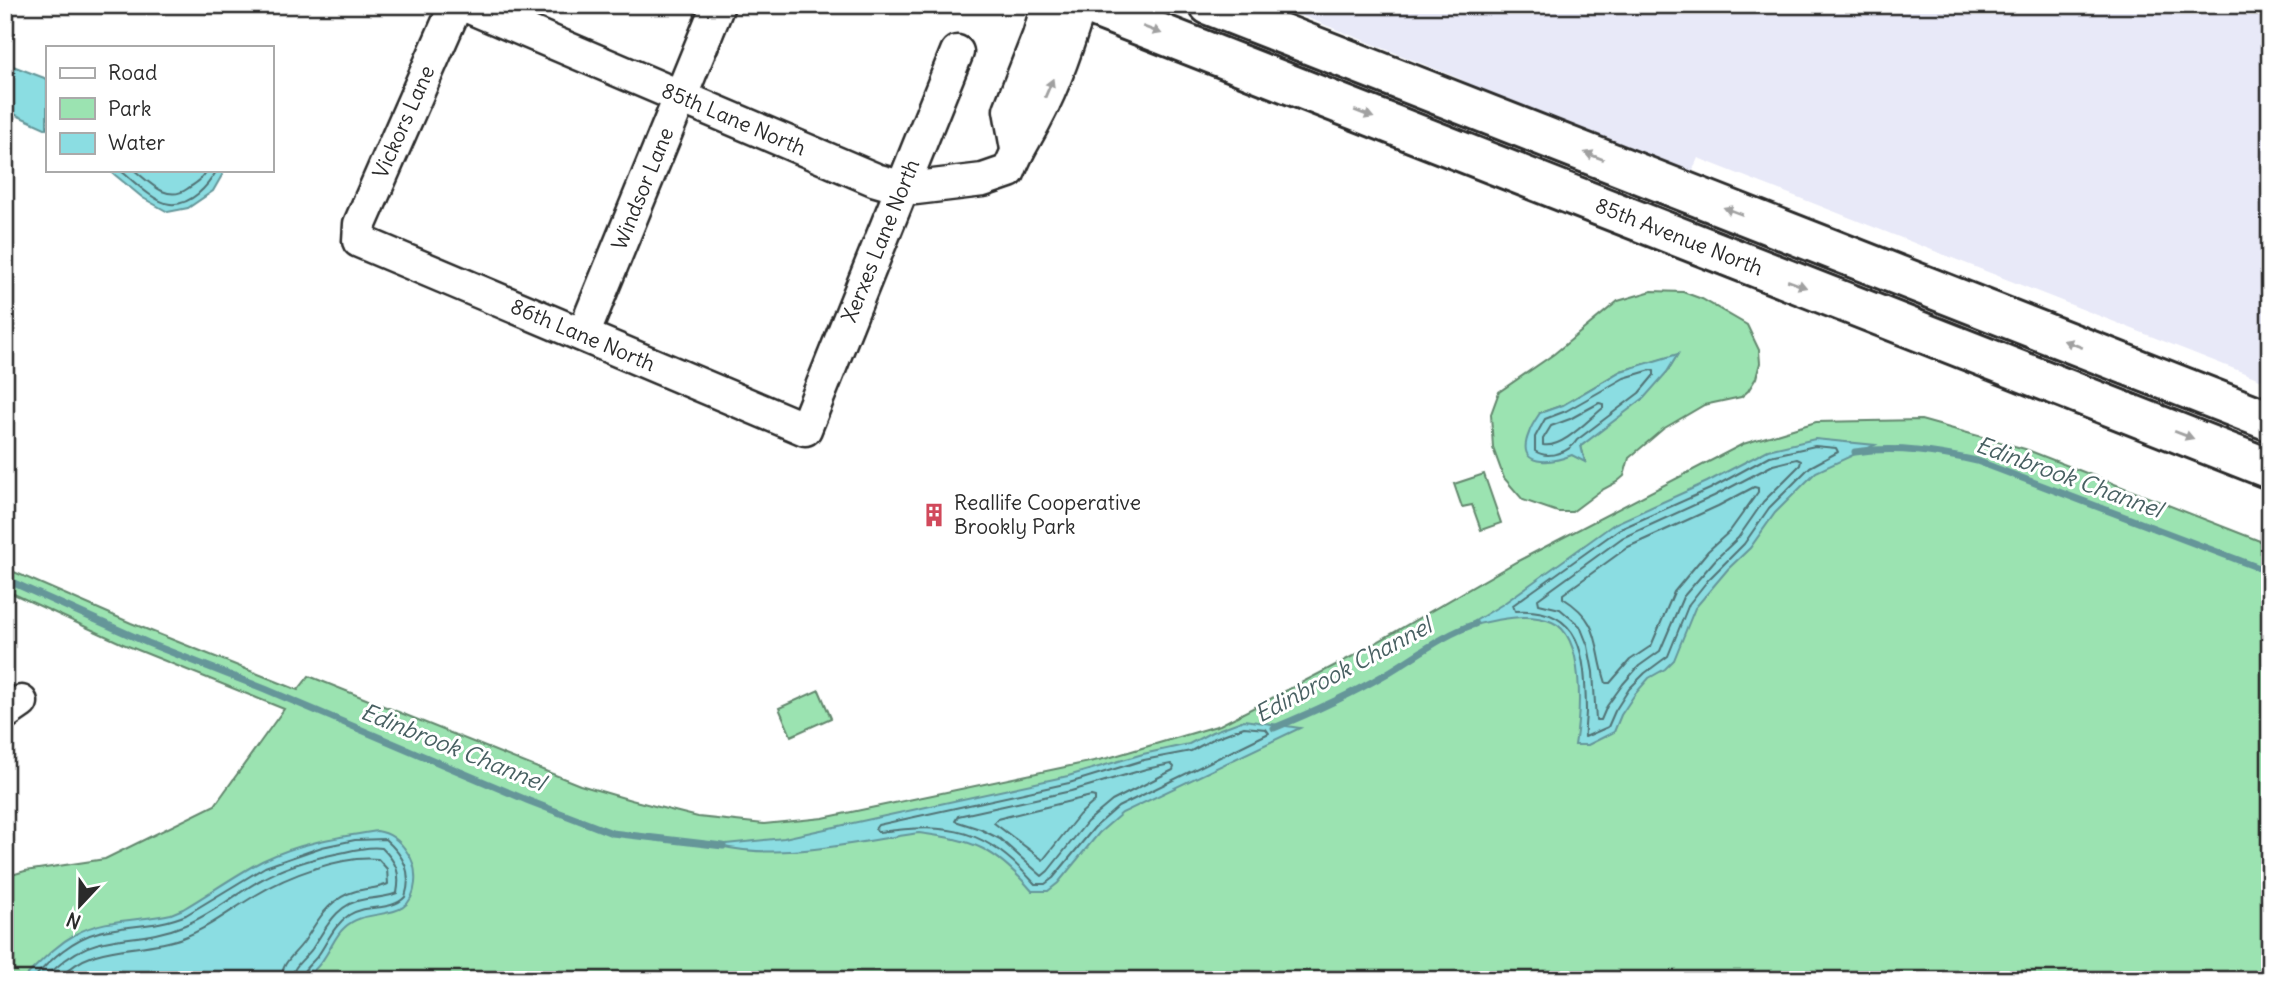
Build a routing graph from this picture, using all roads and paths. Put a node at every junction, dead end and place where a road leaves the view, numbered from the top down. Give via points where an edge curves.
1 (456, 5) edge
2 (465, 5) edge
3 (718, 5) edge
4 (1048, 5) edge
5 (1080, 5) edge
6 (1088, 5) edge
7 (1209, 5) edge
8 (1257, 5) edge
9 (957, 52) dead end
10 (1355, 62) junction
11 (680, 95) junction
12 (1013, 160) junction
13 (901, 187) junction
14 (359, 241) joint
15 (583, 335) junction
16 (2270, 421) edge
17 (805, 429) joint
18 (2270, 469) edge

1 - 14 street, Vickors Lane via 360,224
2 - 11 street, 85th Lane North
3 - 11 street, Windsor Lane
4 - 12 street via 1010,110
12 -> 5 street via 1037,117
6 -> 18 main road, 85th Avenue North
7 - 10 main road, 85th Avenue North
8 - 10 main road via 1302,22
9 - 13 street, Xerxes Lane North
16 -> 10 main road, 85th Avenue North
11 - 13 street, 85th Lane North
11 - 15 street, Windsor Lane
12 - 13 street, 85th Lane North via 983,180
13 - 17 street, Xerxes Lane North
14 - 15 street, 86th Lane North
15 - 17 street, 86th Lane North

